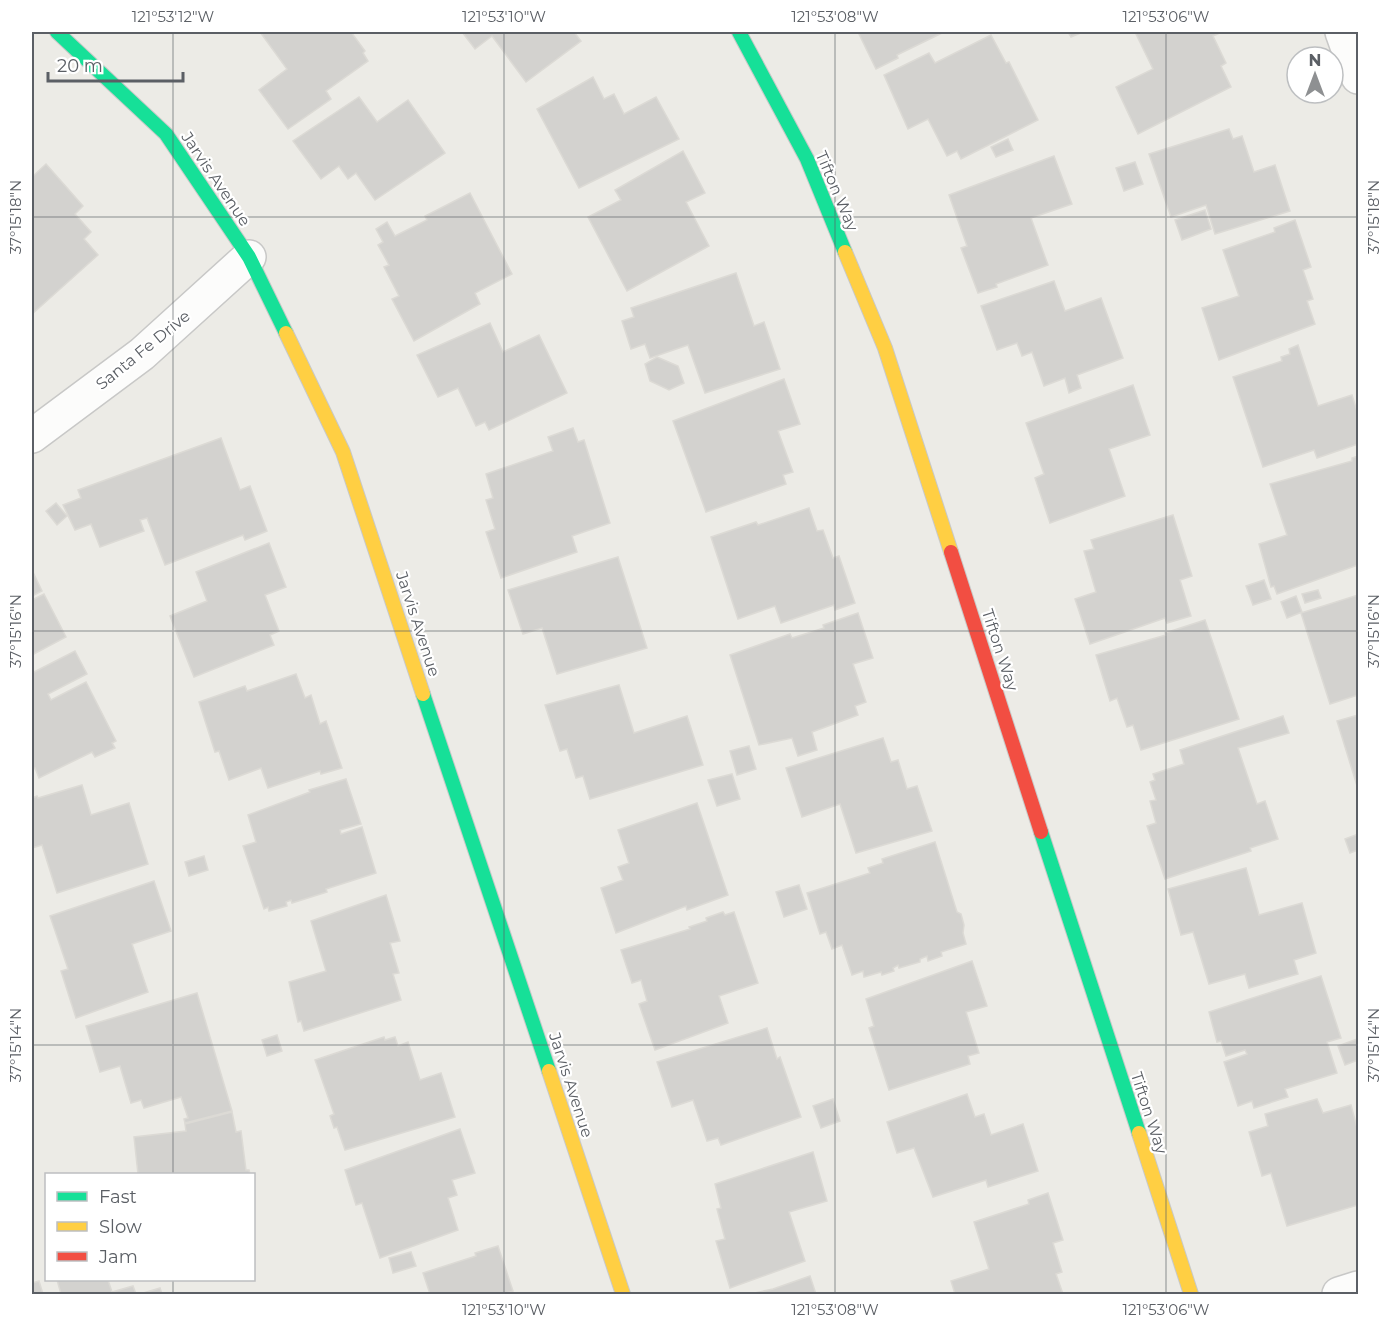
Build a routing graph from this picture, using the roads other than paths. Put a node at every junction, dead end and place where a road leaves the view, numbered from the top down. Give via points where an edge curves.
1 (57, 32) edge
2 (738, 32) edge
3 (1341, 32) edge
4 (1359, 77) edge
5 (249, 257) junction
6 (32, 436) edge
7 (1359, 1288) edge
8 (623, 1294) edge
9 (1191, 1294) edge
10 (1339, 1294) edge

1 - 5 street, Jarvis Avenue via 166,134
2 - 9 street, Tifton Way via 807,159 885,348
3 - 4 street
5 - 6 street, Santa Fe Drive via 142,354
5 - 8 street, Jarvis Avenue via 343,452
7 - 10 street

